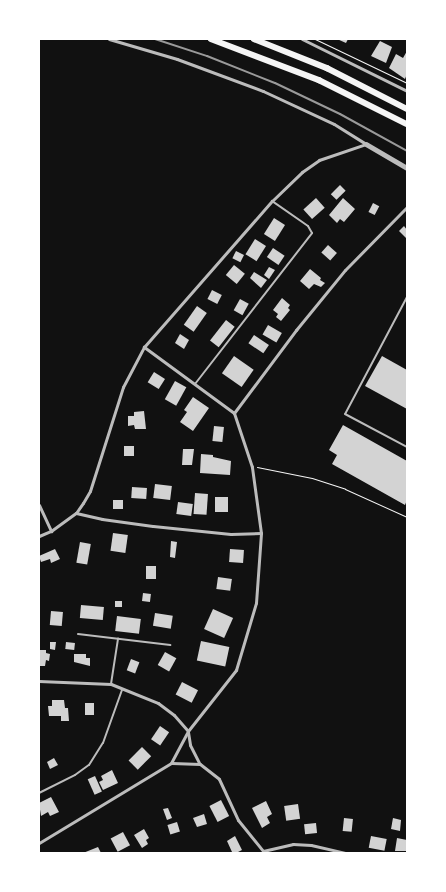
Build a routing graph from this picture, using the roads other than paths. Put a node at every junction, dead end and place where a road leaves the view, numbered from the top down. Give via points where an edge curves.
1 (109, 39) edge
2 (211, 39) edge
3 (254, 39) edge
4 (302, 39) edge
5 (407, 91) edge
6 (407, 109) edge
7 (407, 124) edge
8 (366, 144) junction
9 (407, 168) edge
10 (272, 201) junction
11 (407, 207) edge
12 (407, 298) edge
13 (144, 347) junction
14 (194, 385) junction
15 (234, 413) junction
16 (407, 447) edge
17 (39, 505) edge
18 (76, 513) junction
19 (51, 531) junction
20 (260, 533) junction
21 (39, 536) edge
22 (78, 634) dead end
23 (118, 639) junction
24 (170, 646) dead end
25 (39, 681) edge
26 (111, 684) junction
27 (123, 688) junction
28 (188, 731) junction
29 (171, 763) junction
30 (200, 764) junction
31 (39, 793) edge
32 (39, 843) edge
33 (261, 852) edge
34 (346, 853) edge

1 - 8 street via 177,59 264,91 334,124
2 - 7 highway via 319,80
3 - 6 highway via 327,68
4 - 5 street
8 - 9 street
8 - 10 street via 319,160
10 - 13 street
10 - 14 lane via 308,226 312,233
11 - 15 street via 345,270
12 - 16 lane via 345,414
13 - 14 street
13 - 18 street via 123,387 90,491
14 - 15 street
15 - 20 street via 252,467
17 - 19 street
18 - 19 street
18 - 20 street via 153,526 231,534
19 - 21 street
20 - 28 street via 256,603 236,670
22 - 23 lane
23 - 24 lane
23 - 26 lane
25 - 26 street
26 - 27 street
27 - 28 street via 158,702
27 - 31 lane via 103,743 89,765
28 - 29 street
28 - 30 street via 190,745
29 - 30 street
29 - 32 street
30 - 33 street via 219,779 238,820
33 - 34 street via 293,844

